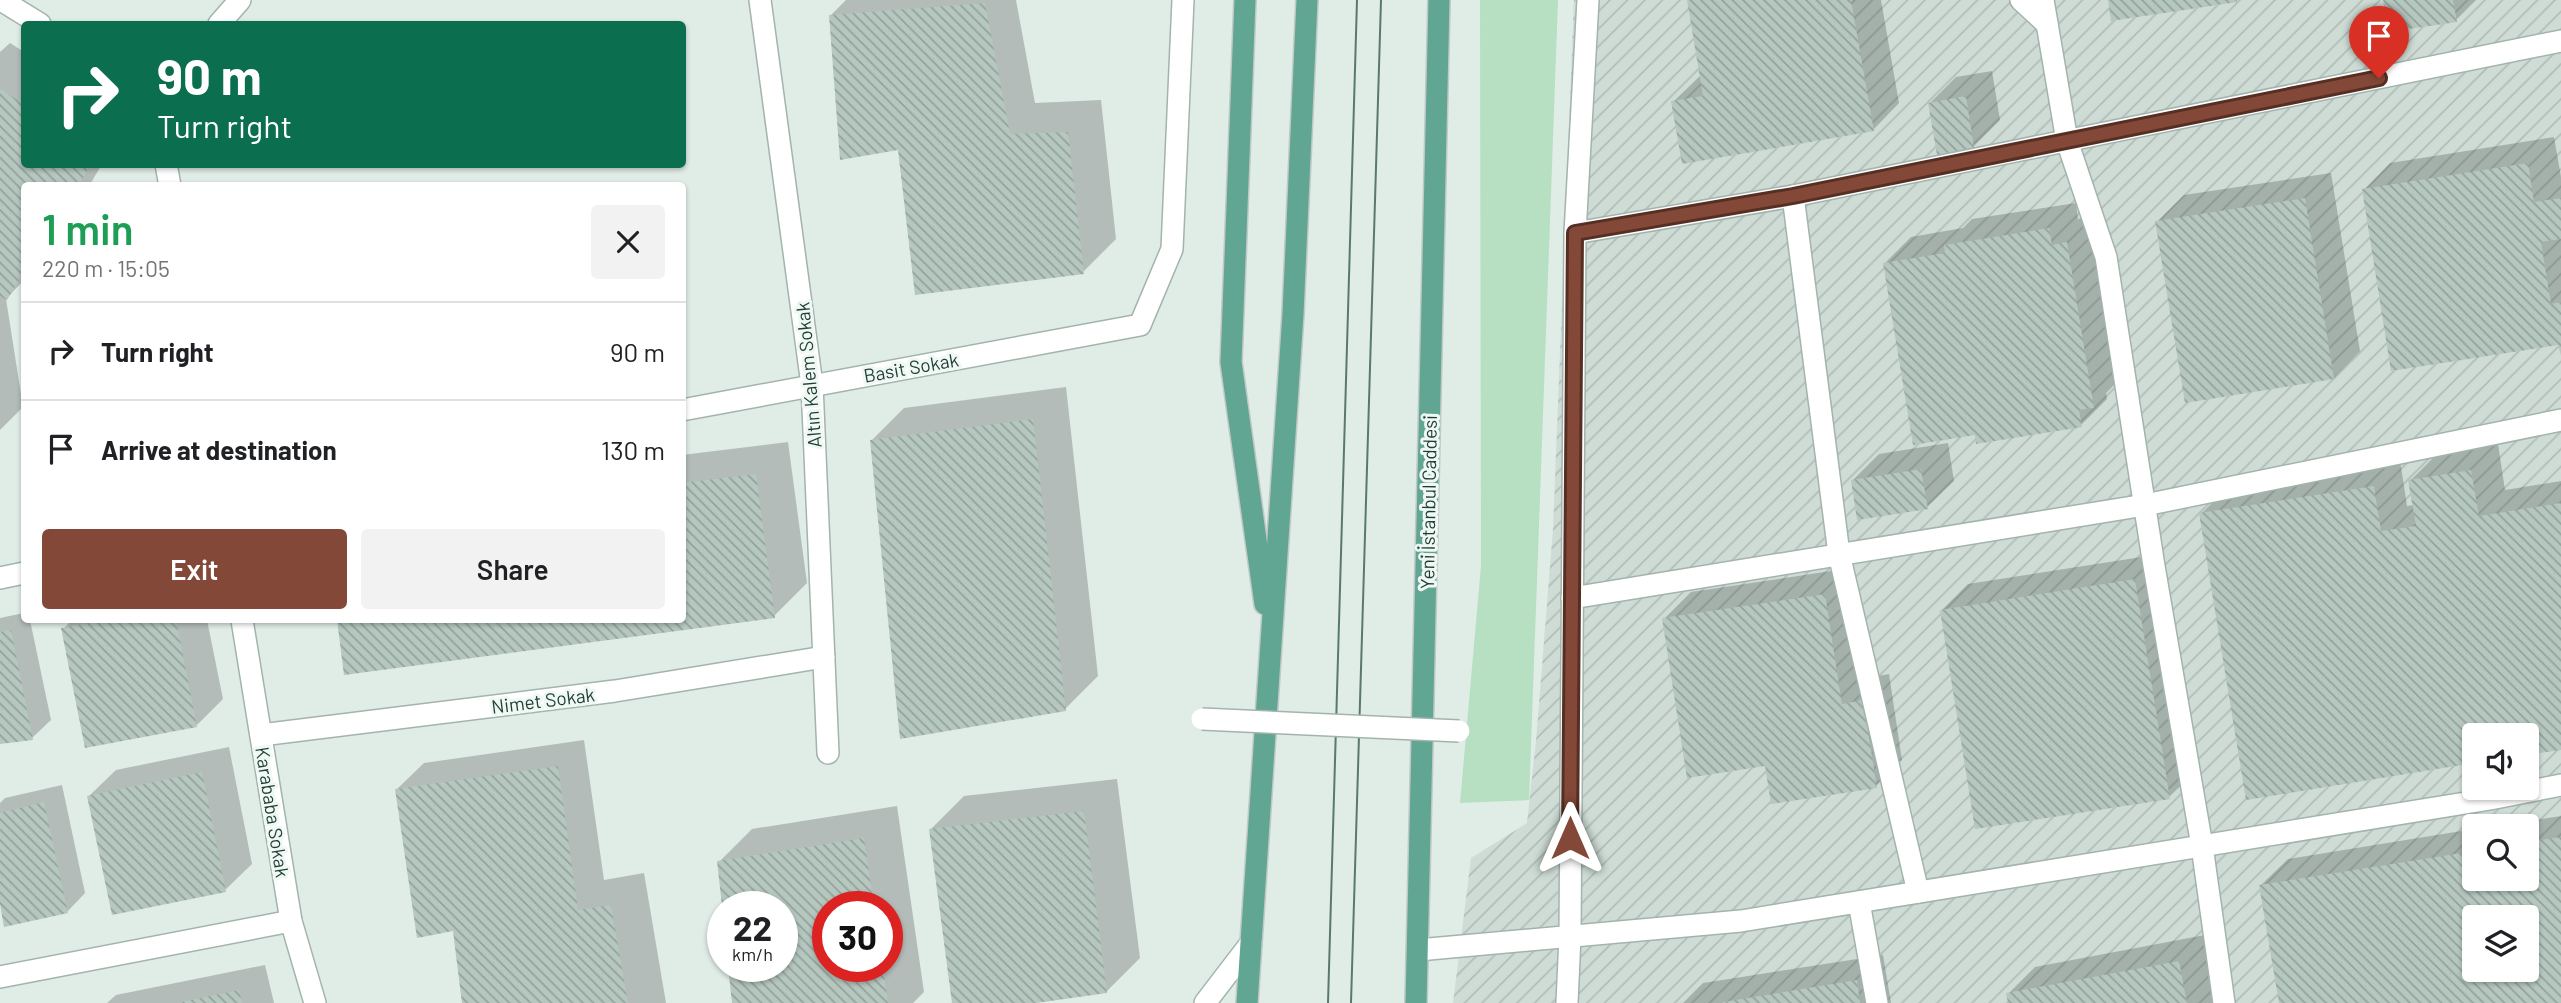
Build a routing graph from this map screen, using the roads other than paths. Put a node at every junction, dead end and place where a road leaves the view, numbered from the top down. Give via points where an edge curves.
1 (1, 0) edge
2 (240, 0) edge
3 (760, 0) edge
4 (1183, 0) edge
5 (1245, 0) edge
6 (1307, 0) edge
7 (1439, 0) edge
8 (1588, 0) edge
9 (2021, 0) edge
10 (2043, 0) edge
11 (35, 21) edge
12 (222, 21) edge
13 (2047, 24) junction
14 (2561, 41) edge
15 (2067, 141) junction
16 (1793, 196) junction
17 (1575, 233) junction
18 (812, 385) junction
19 (686, 409) edge
20 (2561, 420) edge
21 (2145, 505) junction
22 (1839, 554) junction
23 (21, 574) edge
24 (0, 578) edge
25 (1572, 598) junction
26 (242, 623) edge
27 (1271, 646) junction
28 (824, 657) junction
29 (1202, 719) dead end
30 (1459, 731) dead end
31 (261, 735) junction
32 (828, 753) dead end
33 (2561, 785) edge
34 (2202, 846) junction
35 (1918, 892) junction
36 (1859, 902) junction
37 (291, 921) junction
38 (1570, 936) junction
39 (1251, 943) junction
40 (1418, 950) junction
41 (0, 977) edge
42 (315, 1003) edge
43 (1205, 1003) edge
44 (1247, 1003) edge
45 (1416, 1003) edge
46 (1567, 1003) edge
47 (1877, 1003) edge
48 (2224, 1003) edge

1 - 11 street
2 - 12 street
3 - 18 street, Altın Kalem Sokak
4 - 18 street, Basit Sokak via 1172,249 1140,325
5 - 27 main road via 1231,362
6 - 27 main road
7 - 40 main road, Yeni İstanbul Caddesi
8 - 17 street
9 - 13 street
10 - 13 street
13 - 15 street
14 - 15 street
15 - 16 street
15 - 21 street via 2106,257
16 - 17 street
16 - 22 street
17 - 25 street
18 - 19 street, Basit Sokak
18 - 28 street, Altın Kalem Sokak
20 - 21 street
21 - 22 street
21 - 34 street
22 - 25 street
22 - 35 street
23 - 24 street
25 - 38 street
26 - 31 street, Karababa Sokak
27 - 39 main road
28 - 31 street, Nimet Sokak via 615,691
28 - 32 street, Altın Kalem Sokak
29 - 30 street, bridge
31 - 37 street, Karababa Sokak
33 - 34 street
34 - 35 street
34 - 48 street
35 - 36 street
36 - 38 street via 1741,921
36 - 47 street
37 - 41 street
37 - 42 street, Karababa Sokak
38 - 40 street
38 - 46 street
39 - 43 street
39 - 44 main road
40 - 45 main road, Yeni İstanbul Caddesi

